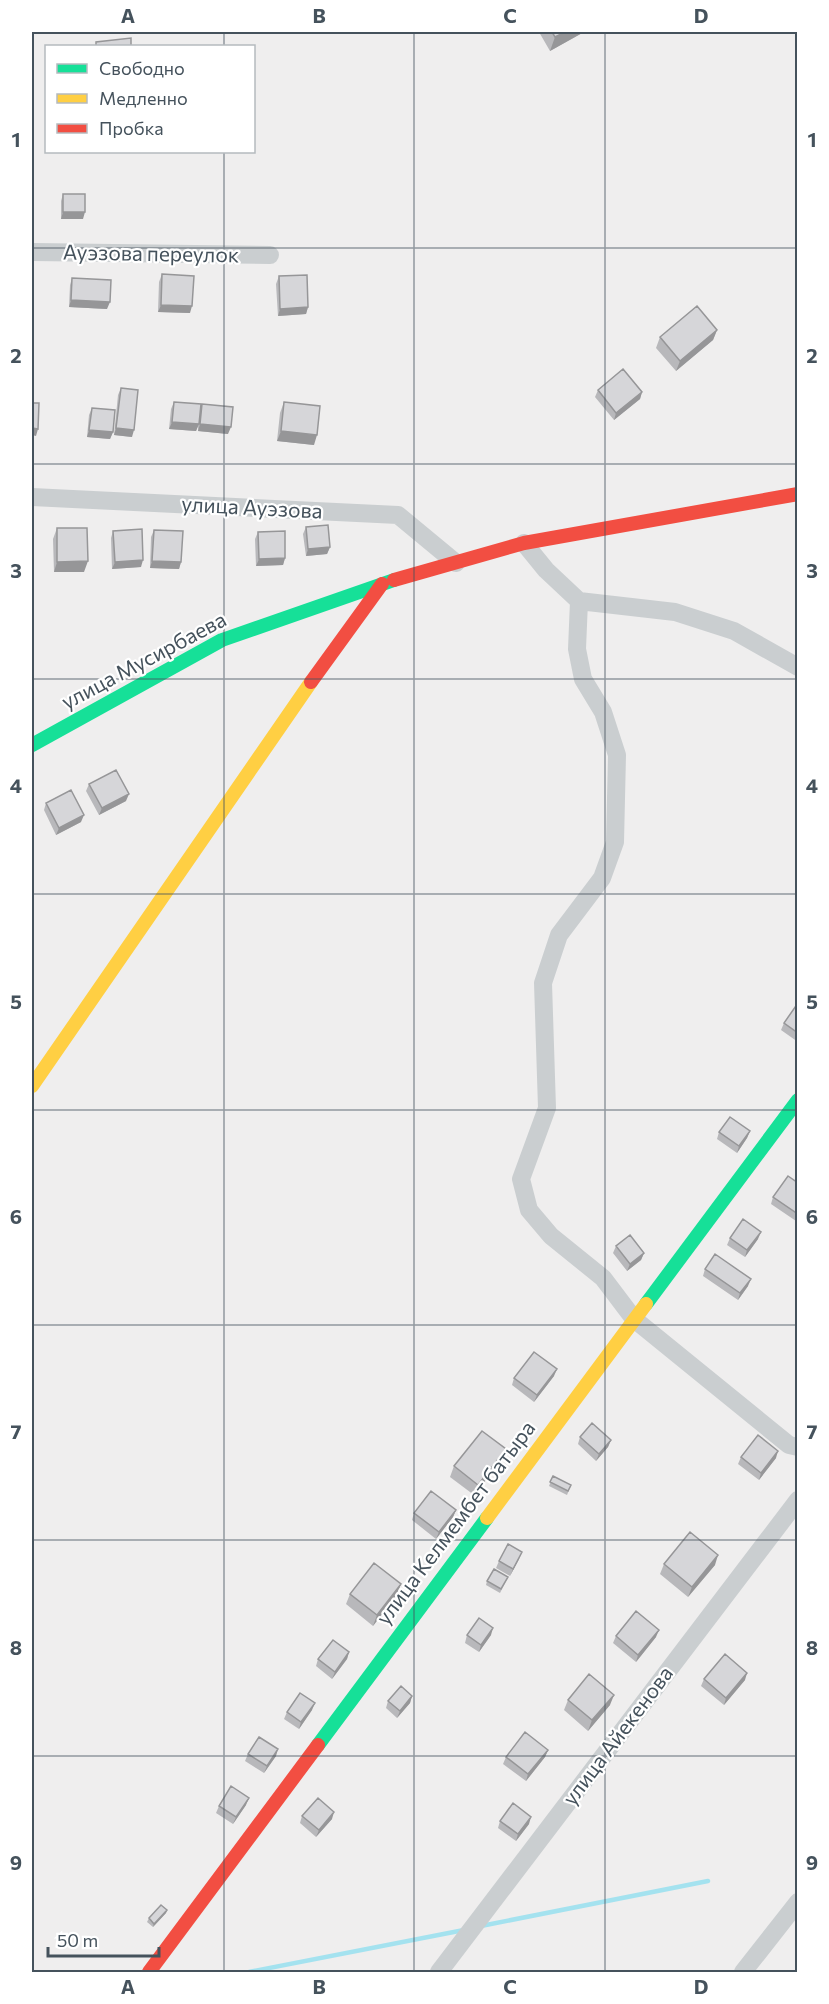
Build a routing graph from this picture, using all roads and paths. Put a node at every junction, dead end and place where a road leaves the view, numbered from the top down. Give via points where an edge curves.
1 (32, 252) edge
2 (270, 255) dead end
3 (798, 494) edge
4 (32, 497) edge
5 (524, 543) junction
6 (456, 563) junction
7 (382, 584) junction
8 (579, 601) junction
9 (798, 667) edge
10 (32, 745) edge
11 (32, 1086) edge
12 (798, 1100) edge
13 (634, 1319) junction
14 (798, 1447) edge
15 (798, 1500) edge
16 (798, 1902) edge
17 (149, 1972) edge
18 (439, 1972) edge
19 (743, 1972) edge

1 - 2 street, Ауэзова переулок
3 - 5 street, улица Мусирбаева
4 - 6 street, улица Ауэзова via 398,515
5 - 6 street, улица Мусирбаева
5 - 8 street
6 - 7 street, улица Мусирбаева
7 - 10 street, улица Мусирбаева via 222,640
7 - 11 street via 266,743
8 - 9 street via 675,612 734,631
8 - 13 street via 577,649 583,679 603,712 617,754 615,842 602,878 559,935 543,983 548,1108 521,1179 529,1210 551,1236 603,1278
12 - 13 street, улица Келмембет батыра
13 - 14 street via 789,1445
13 - 17 street, улица Келмембет батыра
15 - 18 street, улица Айекенова
16 - 19 street

